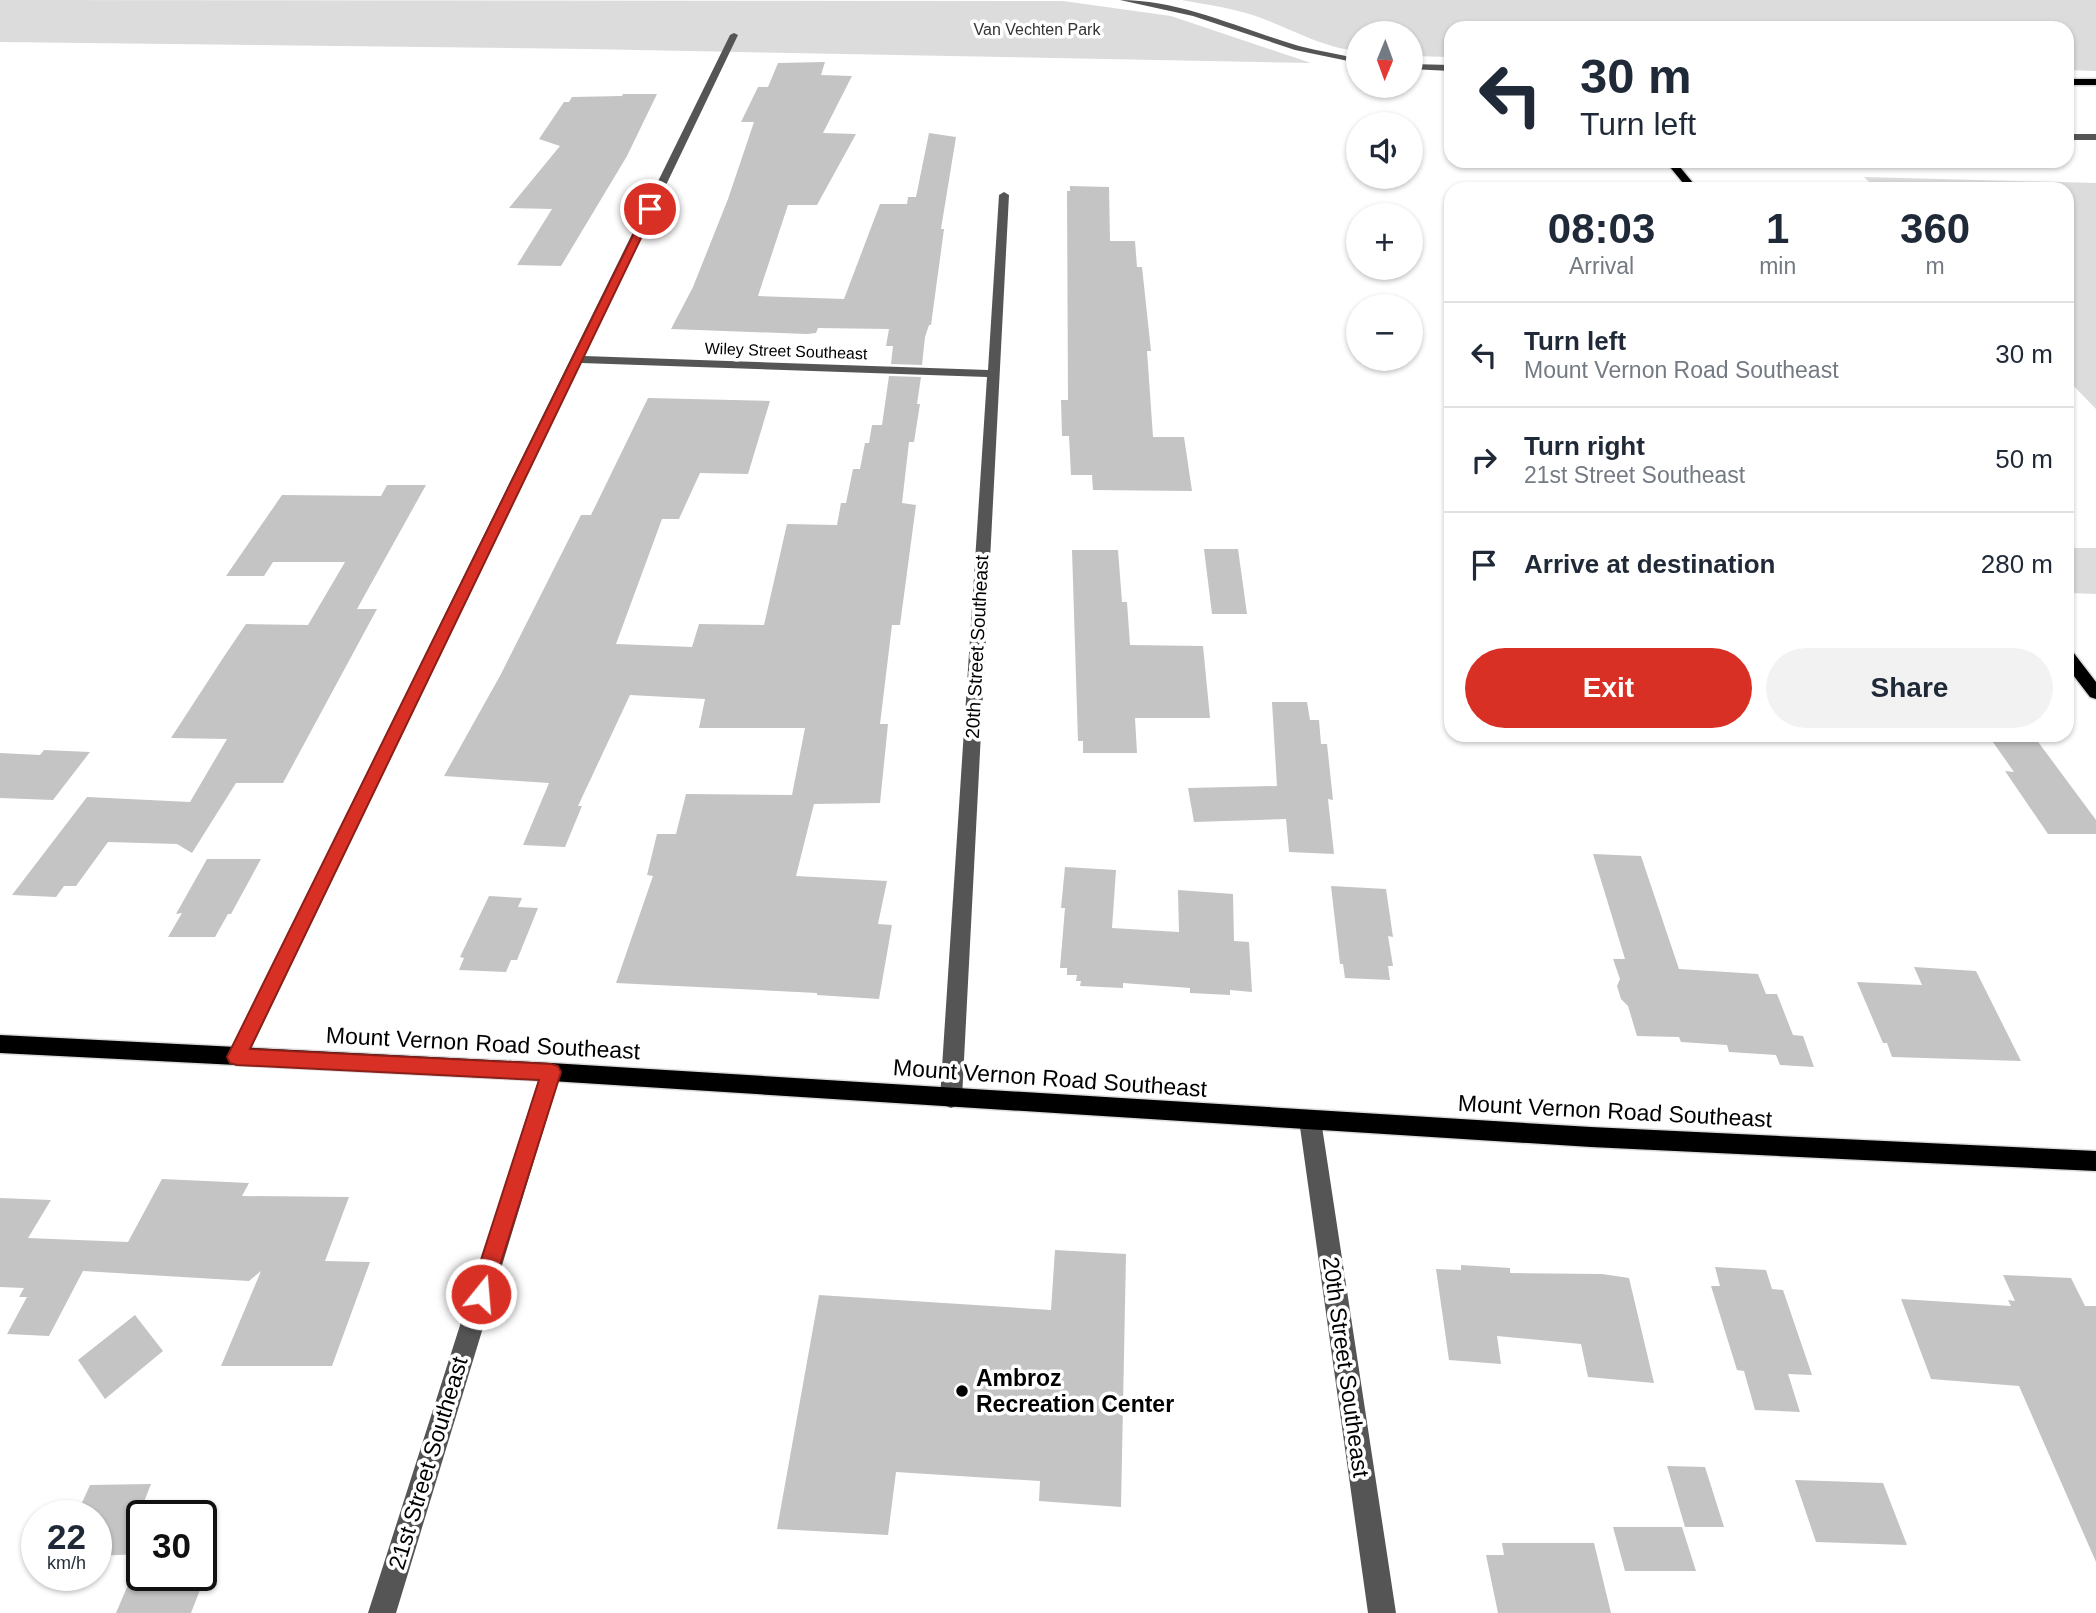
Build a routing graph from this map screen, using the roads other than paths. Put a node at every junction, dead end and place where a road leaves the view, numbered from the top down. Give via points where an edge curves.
1 (1124, 0) edge
2 (734, 35) dead end
3 (1346, 59) edge
4 (1423, 66) edge
5 (1444, 67) edge
6 (2074, 82) edge
7 (2096, 82) edge
8 (2074, 137) edge
9 (2096, 137) edge
10 (1676, 168) edge
11 (1687, 182) edge
12 (1003, 195) dead end
13 (577, 359) junction
14 (993, 374) junction
15 (2074, 665) edge
16 (2096, 693) edge
17 (0, 1044) edge
18 (237, 1057) junction
19 (551, 1072) junction
20 (951, 1098) junction
21 (1310, 1120) junction
22 (2096, 1161) edge
23 (382, 1613) edge
24 (1382, 1613) edge

1 - 3 street via 1218,20 1308,51
2 - 13 street
4 - 5 street
6 - 7 main road
8 - 9 street
10 - 11 main road
12 - 14 street, 20th Street Southeast
13 - 14 street, Wiley Street Southeast
13 - 18 street
14 - 20 street, 20th Street Southeast
15 - 16 main road
17 - 18 main road, Mount Vernon Road Southeast
18 - 19 main road, Mount Vernon Road Southeast
19 - 20 main road, Mount Vernon Road Southeast
19 - 23 street, 21st Street Southeast
20 - 21 main road, Mount Vernon Road Southeast
21 - 22 main road, Mount Vernon Road Southeast
21 - 24 street, 20th Street Southeast

